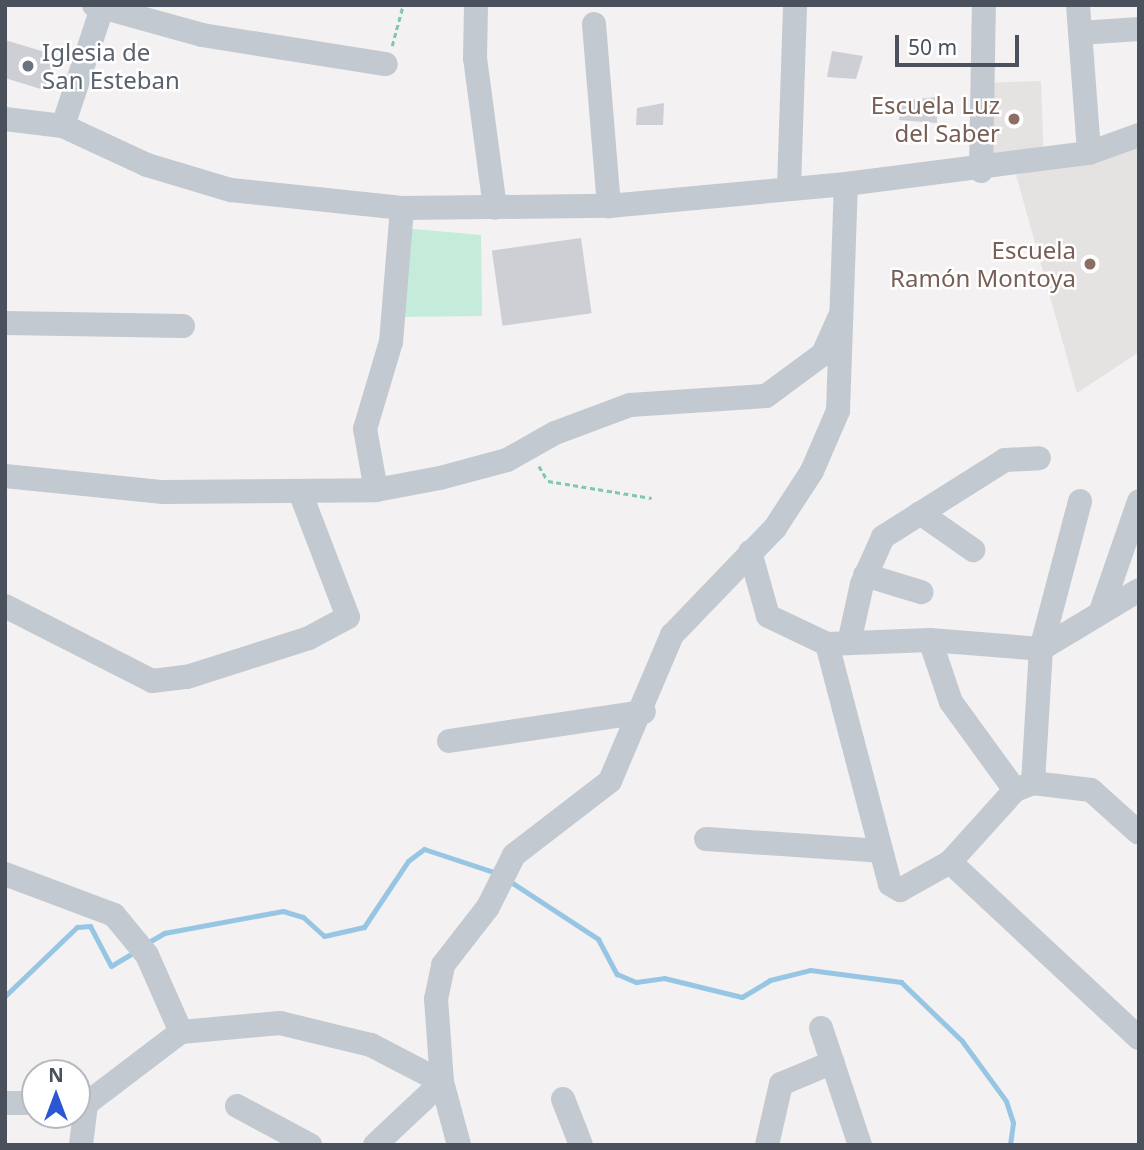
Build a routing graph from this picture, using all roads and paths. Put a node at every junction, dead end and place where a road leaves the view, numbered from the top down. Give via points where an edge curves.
1 (403, 5) edge
2 (476, 5) edge
3 (794, 5) edge
4 (984, 5) edge
5 (1079, 5) edge
6 (100, 6) edge
7 (594, 24) dead end
8 (1139, 29) edge
9 (1080, 33) junction
10 (386, 64) joint
11 (5, 119) edge
12 (63, 126) junction
13 (1139, 135) edge
14 (1089, 153) junction
15 (981, 171) junction
16 (846, 184) junction
17 (789, 188) junction
18 (609, 206) junction
19 (402, 208) junction
20 (495, 208) junction
21 (843, 309) junction
22 (5, 323) edge
23 (183, 326) dead end
24 (528, 448) junction
25 (1039, 458) dead end
26 (5, 476) edge
27 (376, 490) junction
28 (300, 492) junction
29 (652, 498) dead end
30 (1080, 501) dead end
31 (1139, 501) edge
32 (920, 513) junction
33 (973, 550) dead end
34 (750, 552) junction
35 (865, 575) junction
36 (1139, 590) edge
37 (921, 592) dead end
38 (5, 606) edge
39 (1101, 611) junction
40 (930, 640) junction
41 (838, 644) junction
42 (1041, 649) junction
43 (644, 712) junction
44 (449, 741) dead end
45 (1024, 786) junction
46 (1139, 833) edge
47 (706, 839) dead end
48 (881, 851) junction
49 (950, 862) junction
50 (5, 874) edge
51 (821, 1028) dead end
52 (181, 1032) junction
53 (1139, 1038) edge
54 (833, 1062) junction
55 (442, 1082) junction
56 (91, 1097) edge
57 (563, 1099) dead end
58 (237, 1106) dead end
59 (310, 1145) edge
60 (374, 1145) edge
61 (459, 1145) edge
62 (581, 1145) edge
63 (767, 1145) edge
64 (860, 1145) edge

1 - 10 path
2 - 20 street via 475,58
3 - 17 street
4 - 15 street
5 - 9 street
6 - 10 street via 202,36
6 - 12 street
7 - 18 street
8 - 9 street
9 - 14 street
11 - 12 street
12 - 19 street via 147,165 231,190
13 - 14 street
14 - 15 street
15 - 16 street
16 - 17 street
16 - 21 street
17 - 18 street
18 - 20 street
19 - 20 street
19 - 27 street via 391,342 365,429
21 - 24 street via 823,354 766,396 630,405
21 - 34 street via 838,411 811,471 775,528
22 - 23 street
24 - 27 street via 480,467
24 - 29 path via 548,481
25 - 32 street via 1005,460
26 - 28 street via 163,492
27 - 28 street
28 - 38 street via 348,617 309,638 187,677 152,681
30 - 42 street
31 - 39 street
32 - 33 street
32 - 35 street via 883,537
34 - 41 street via 768,616
34 - 43 street via 672,635
35 - 37 street
35 - 41 street
36 - 39 street
39 - 42 street
40 - 41 street
40 - 42 street
40 - 45 street via 951,702
41 - 48 street
42 - 45 street
43 - 44 street
43 - 55 street via 610,781 514,855 443,965 436,999
45 - 46 street via 1091,790
45 - 49 street
47 - 48 street
48 - 49 street via 890,884 900,890 910,890
49 - 53 street
50 - 52 street via 101,907 141,946
51 - 54 street
52 - 55 street via 280,1023 371,1045
52 - 56 street
54 - 63 street via 781,1084
54 - 64 street
55 - 60 street
55 - 61 street
57 - 62 street
58 - 59 street

